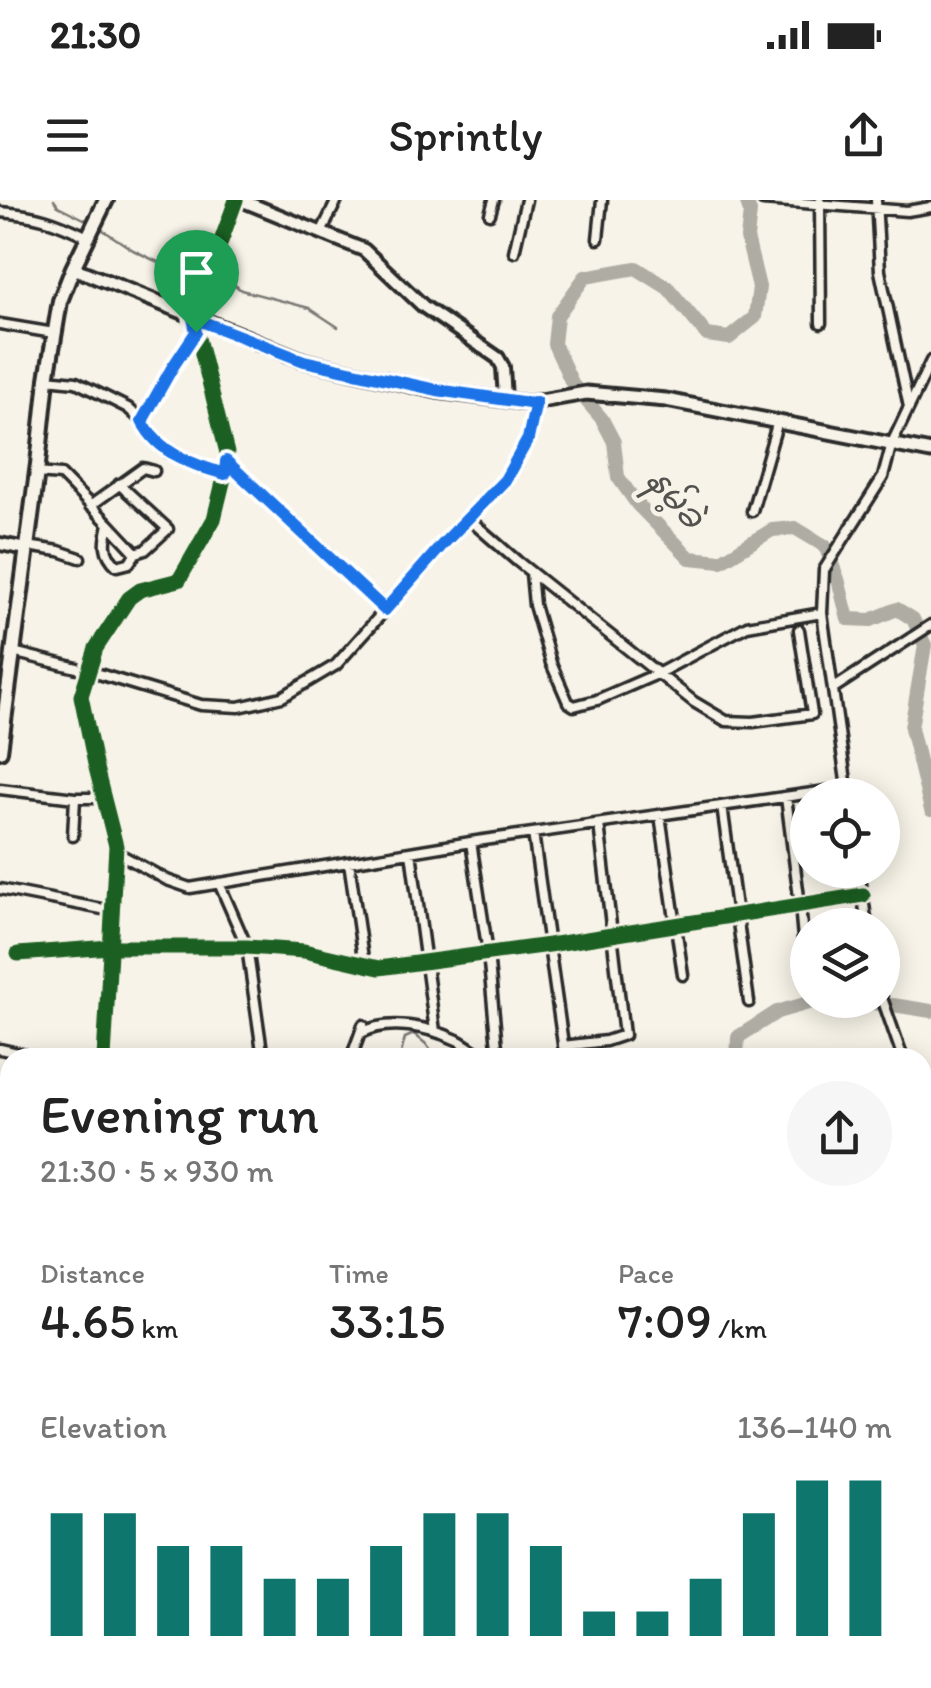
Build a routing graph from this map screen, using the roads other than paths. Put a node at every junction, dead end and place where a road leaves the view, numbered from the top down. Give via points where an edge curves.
1 (238, 200) edge
2 (337, 200) edge
3 (494, 200) edge
4 (526, 200) edge
5 (602, 200) edge
6 (763, 200) edge
7 (820, 202) edge
8 (876, 204) edge
9 (102, 207) edge
10 (931, 207) edge
11 (0, 212) edge
12 (490, 214) dead end
13 (321, 233) junction
14 (88, 238) junction
15 (598, 239) dead end
16 (514, 252) dead end
17 (72, 268) junction
18 (193, 318) junction
19 (821, 323) dead end
20 (0, 324) edge
21 (196, 332) junction
22 (54, 333) junction
23 (930, 366) edge
24 (46, 378) junction
25 (505, 400) junction
26 (536, 402) junction
27 (909, 408) junction
28 (142, 421) junction
29 (778, 421) junction
30 (892, 443) junction
31 (931, 452) edge
32 (226, 461) junction
33 (154, 471) dead end
34 (37, 473) junction
35 (225, 474) junction
36 (118, 484) junction
37 (90, 506) junction
38 (752, 510) dead end
39 (469, 519) junction
40 (109, 524) junction
41 (0, 544) edge
42 (27, 548) junction
43 (136, 554) junction
44 (80, 558) dead end
45 (532, 573) junction
46 (385, 610) junction
47 (822, 612) junction
48 (931, 626) edge
49 (799, 630) dead end
50 (13, 652) junction
51 (89, 670) junction
52 (659, 673) junction
53 (834, 688) junction
54 (2, 725) edge
55 (0, 751) edge
56 (845, 778) edge
57 (0, 789) edge
58 (786, 797) junction
59 (790, 797) edge
60 (75, 798) junction
61 (104, 798) junction
62 (722, 806) junction
63 (660, 815) junction
64 (599, 824) junction
65 (533, 833) junction
66 (73, 836) dead end
67 (471, 842) junction
68 (116, 852) junction
69 (411, 852) junction
70 (350, 862) junction
71 (219, 883) junction
72 (862, 888) edge
73 (0, 889) edge
74 (863, 895) junction
75 (800, 904) junction
76 (800, 908) edge
77 (865, 908) edge
78 (112, 911) junction
79 (736, 915) junction
80 (675, 924) junction
81 (612, 934) junction
82 (549, 945) junction
83 (110, 947) junction
84 (248, 947) junction
85 (488, 953) junction
86 (18, 954) dead end
87 (424, 962) junction
88 (364, 965) junction
89 (683, 975) dead end
90 (748, 1002) dead end
91 (889, 1018) edge
92 (435, 1031) junction
93 (563, 1046) joint
94 (105, 1048) edge
95 (262, 1048) edge
96 (355, 1048) edge
97 (469, 1048) edge
98 (497, 1048) edge
99 (899, 1048) edge

1 - 13 street
1 - 18 street
2 - 13 street
3 - 12 street
4 - 16 street
5 - 15 street
6 - 7 street
7 - 8 street
7 - 19 street
8 - 10 street via 907,211
8 - 27 street via 880,271
9 - 14 highway
11 - 14 street via 53,220
13 - 25 street via 364,250 423,306 498,358
14 - 17 highway
17 - 18 main road
17 - 22 highway
18 - 21 street
18 - 25 main road via 304,361
20 - 22 street
21 - 28 street
21 - 32 street
22 - 24 highway
23 - 27 street
24 - 28 street via 76,382
24 - 34 highway
25 - 26 main road
26 - 29 main road via 580,394 666,400
26 - 39 street via 516,462
27 - 30 street
28 - 35 street via 170,453
29 - 30 main road
29 - 38 street
30 - 31 main road
30 - 47 street via 882,477 824,570
32 - 35 street
32 - 46 street
33 - 36 street via 143,468
34 - 37 street via 61,475
34 - 42 highway
35 - 51 street via 214,519 186,570 170,584 134,593 96,648
36 - 37 street
36 - 43 street via 168,529
37 - 40 street
39 - 45 street
39 - 46 street
40 - 43 street
40 - 43 street via 110,560 117,566
41 - 42 street
42 - 44 street
42 - 50 highway
45 - 52 street
45 - 52 street via 534,605 568,702 597,700
46 - 51 street via 336,664 282,696 238,707 201,705
47 - 52 street via 746,626
47 - 53 street
48 - 53 street
49 - 52 street via 812,714 726,721
50 - 51 street
50 - 54 highway
51 - 61 street via 81,696
53 - 56 street
54 - 55 highway
57 - 60 street
58 - 59 street
58 - 62 street
58 - 75 street
60 - 61 street
60 - 66 street
61 - 68 street
62 - 63 street
62 - 79 street
63 - 64 street
63 - 80 street
64 - 65 street
64 - 81 street
65 - 67 street
65 - 82 street
67 - 69 street
67 - 85 street
68 - 71 street via 190,888
68 - 78 street
69 - 70 street
69 - 87 street
70 - 71 street
70 - 88 street
71 - 84 street
72 - 74 street
73 - 78 street
74 - 75 street
74 - 77 street
75 - 76 street
75 - 79 street
78 - 83 street
79 - 80 street
79 - 90 street
80 - 81 street
80 - 89 street
81 - 82 street
81 - 93 street via 624,1034
82 - 85 street
82 - 93 street
83 - 84 street
83 - 86 street
83 - 94 street
84 - 88 street
84 - 95 street
85 - 87 street
85 - 98 street
87 - 88 street
87 - 92 street
91 - 99 street
92 - 96 street via 362,1029
92 - 97 street

